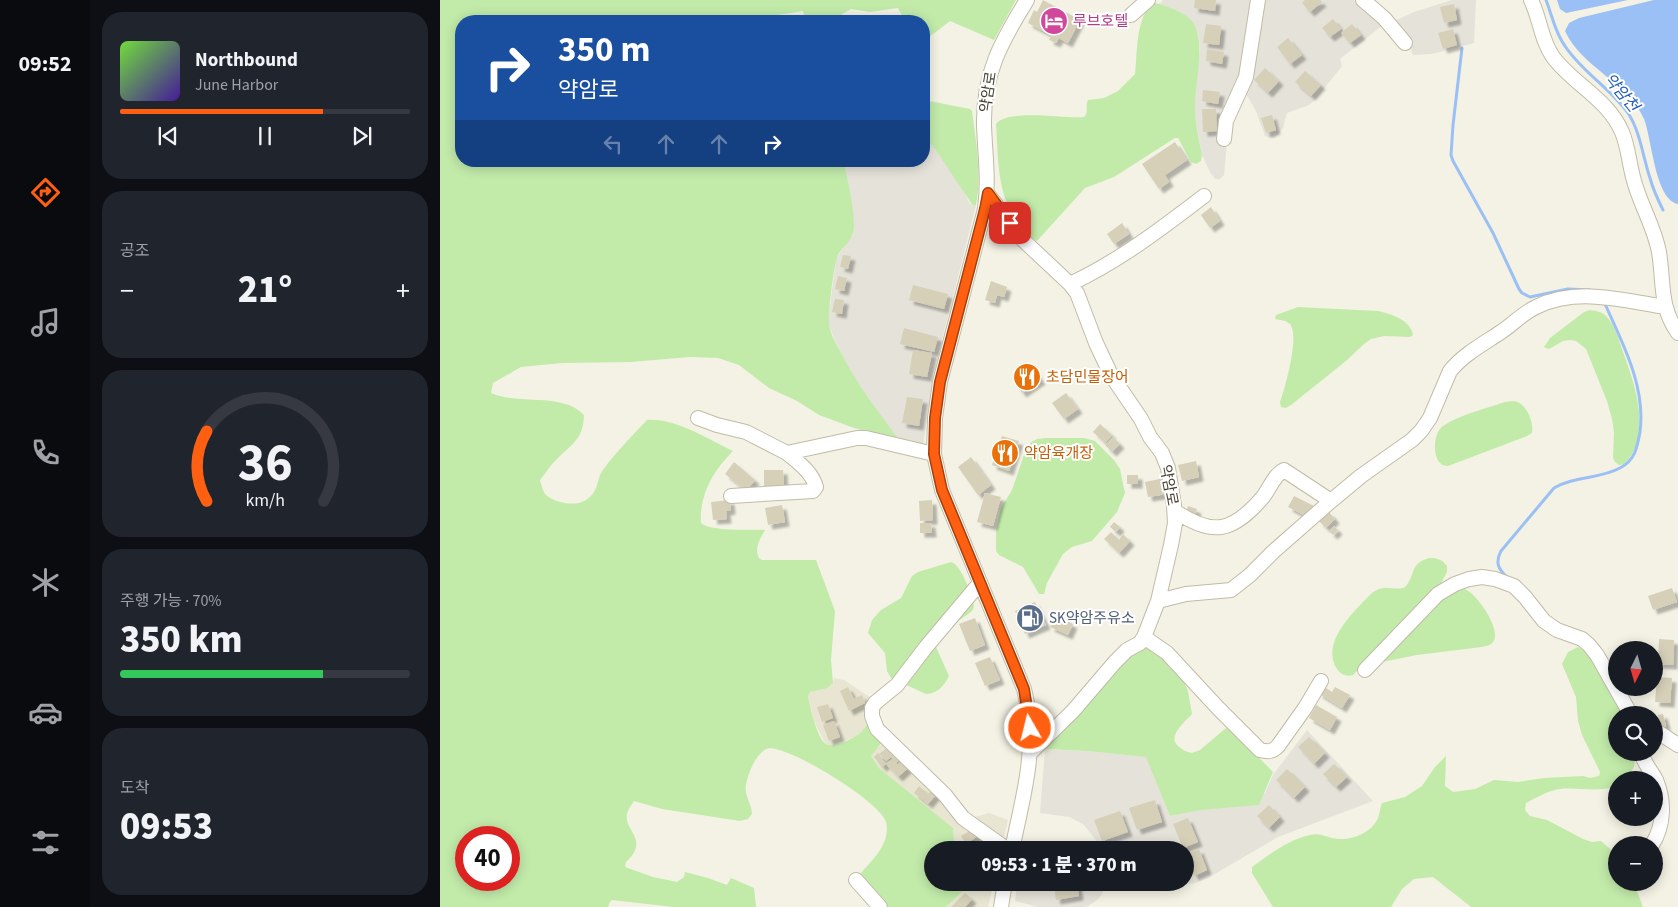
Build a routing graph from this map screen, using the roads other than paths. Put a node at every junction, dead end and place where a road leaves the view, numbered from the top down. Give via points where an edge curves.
1 (1027, 0) edge
2 (1148, 0) edge
3 (1258, 0) edge
4 (1362, 0) edge
5 (1531, 0) edge
6 (1131, 15) dead end
7 (1405, 43) dead end
8 (1224, 139) dead end
9 (988, 193) junction
10 (1204, 196) dead end
11 (1070, 284) junction
12 (1665, 306) junction
13 (1678, 333) edge
14 (698, 418) dead end
15 (787, 453) junction
16 (934, 454) junction
17 (731, 496) dead end
18 (1331, 500) junction
19 (1174, 510) junction
20 (979, 584) junction
21 (1158, 602) junction
22 (1144, 637) junction
23 (1364, 670) dead end
24 (1321, 681) dead end
25 (1626, 706) edge
26 (1663, 735) edge
27 (1678, 745) edge
28 (1030, 753) junction
29 (1643, 761) edge
30 (1658, 836) edge
31 (995, 841) edge
32 (1014, 841) edge
33 (856, 880) dead end
34 (1004, 891) edge
35 (880, 907) edge
36 (1000, 907) edge

1 - 9 street, 약암로 via 1000,45 988,78 984,125
2 - 6 street
3 - 8 street via 1246,78 1226,121
4 - 7 street via 1384,18
5 - 12 street via 1553,56 1600,100 1617,120 1624,135 1632,176 1651,222 1659,252
9 - 11 street, 약암로 via 1023,240
9 - 16 street, 약암로 via 940,382
10 - 11 street via 1132,250
11 - 19 street, 약암로 via 1081,300 1111,375 1162,452
12 - 13 street
12 - 18 street via 1570,296 1534,307 1455,365 1421,431
14 - 15 street via 746,432
15 - 16 street via 866,438
15 - 17 street via 814,480 816,486 813,491
16 - 20 street, 약암로 via 942,490
18 - 19 street via 1284,470 1279,472 1263,496 1229,526 1218,529 1203,526
18 - 21 street via 1231,590 1186,594
19 - 21 street, 약암로 via 1175,523
20 - 28 street, 약암로 via 1024,689
20 - 31 street via 897,685 875,703 872,716 877,729 945,795 963,818
21 - 22 street, 약암로
22 - 24 street via 1167,653 1218,708 1260,750 1266,752 1278,746
22 - 28 street, 약암로 via 1115,662 1073,711
23 - 25 street via 1438,594 1455,584 1482,577 1514,586 1544,621 1589,645
26 - 27 street
28 - 32 street, 약암로
29 - 30 street via 1660,792 1662,823
33 - 35 street
34 - 36 street

